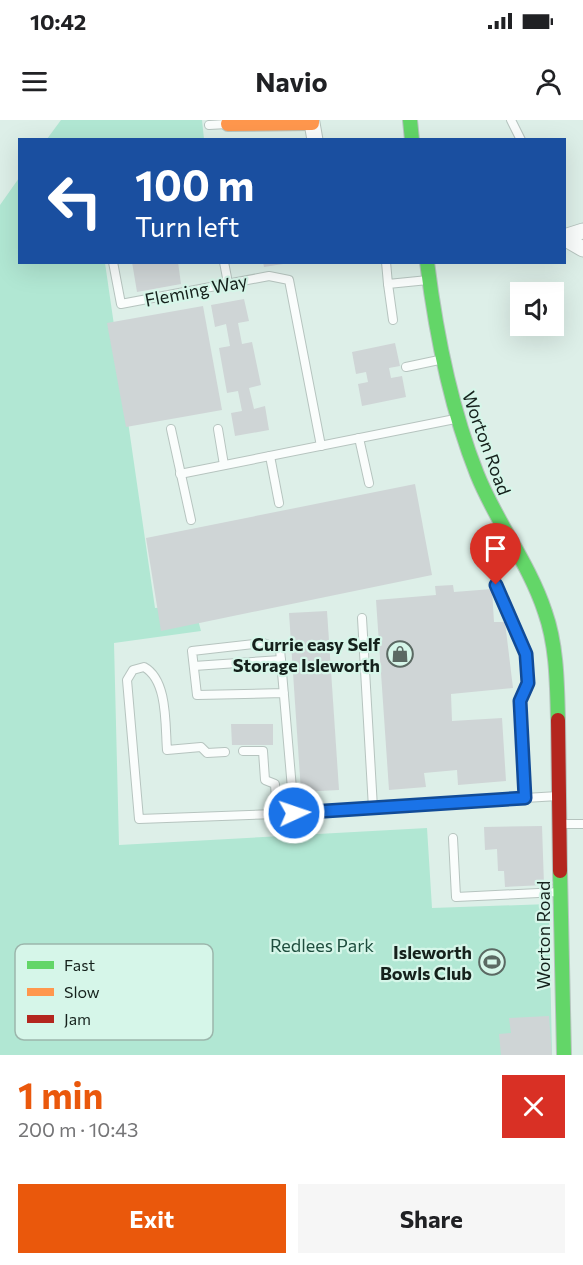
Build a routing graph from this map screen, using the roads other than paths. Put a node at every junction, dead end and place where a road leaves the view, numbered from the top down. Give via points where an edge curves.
1 (410, 120) edge
2 (511, 120) edge
3 (247, 122) edge
4 (312, 122) edge
5 (228, 124) joint
6 (209, 125) dead end
7 (315, 138) edge
8 (412, 138) edge
9 (520, 138) edge
10 (583, 231) edge
11 (566, 237) edge
12 (566, 239) edge
13 (583, 249) edge
14 (113, 264) edge
15 (224, 264) edge
16 (386, 264) edge
17 (427, 264) edge
18 (429, 280) junction
19 (228, 283) junction
20 (388, 284) junction
21 (393, 320) dead end
22 (441, 360) junction
23 (406, 367) dead end
24 (455, 420) junction
25 (171, 429) dead end
26 (218, 429) dead end
27 (360, 438) junction
28 (321, 446) junction
29 (270, 456) junction
30 (224, 465) junction
31 (180, 474) junction
32 (369, 483) dead end
33 (279, 503) dead end
34 (190, 520) dead end
35 (496, 585) dead end
36 (362, 618) dead end
37 (281, 660) junction
38 (194, 666) junction
39 (284, 693) junction
40 (243, 751) dead end
41 (225, 752) dead end
42 (561, 795) junction
43 (525, 798) junction
44 (373, 808) junction
45 (294, 813) junction
46 (277, 814) junction
47 (561, 824) junction
48 (583, 824) edge
49 (453, 838) dead end
50 (560, 892) junction
51 (564, 1055) edge

1 - 8 street
2 - 9 lane
3 - 4 street
3 - 5 street
4 - 7 street
5 - 6 lane
10 - 11 street
12 - 13 street
14 - 19 lane, Fleming Way via 121,304
15 - 19 lane
16 - 20 lane
17 - 18 street, Worton Road
18 - 20 lane
18 - 22 street, Worton Road
19 - 28 lane, Fleming Way via 269,276 289,280
20 - 21 lane
22 - 23 lane
22 - 24 street, Worton Road
24 - 27 lane
24 - 42 street, Worton Road via 490,505 543,605 549,626 556,665
25 - 31 lane
26 - 30 lane
27 - 28 lane
27 - 32 lane
28 - 29 lane
29 - 30 lane
29 - 33 lane
30 - 31 lane
31 - 34 lane
35 - 43 lane via 526,654 528,683 520,701
36 - 44 lane
37 - 38 lane
37 - 38 lane via 280,649 263,643 192,651
37 - 39 lane
38 - 39 lane via 197,695
39 - 45 lane
40 - 46 lane via 263,751 265,780 275,784
41 - 46 lane via 207,753 201,747 167,750 159,683 154,672 144,667 132,670 127,680 139,819
42 - 43 lane
42 - 47 street, Worton Road
43 - 44 lane
44 - 45 lane
45 - 46 lane
47 - 48 lane
47 - 50 street, Worton Road
49 - 50 lane via 456,897
50 - 51 street, Worton Road

